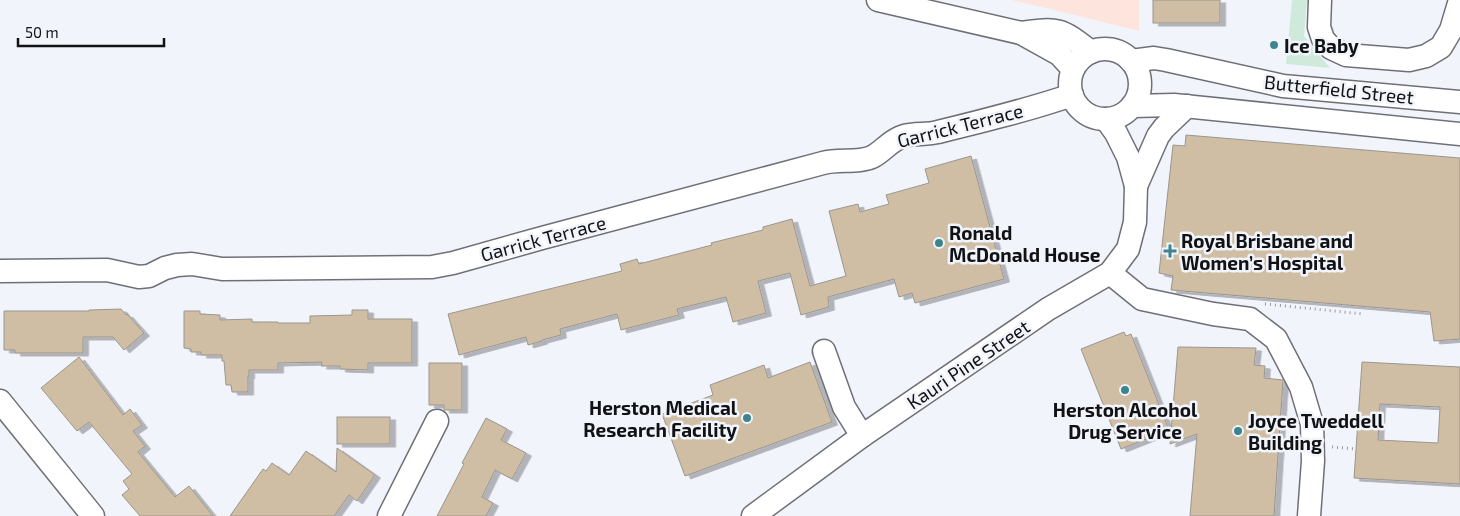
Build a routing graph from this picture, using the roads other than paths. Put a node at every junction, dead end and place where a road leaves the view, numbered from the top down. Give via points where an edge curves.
1 (878, 0) edge
2 (1320, 0) edge
3 (1460, 0) edge
4 (1021, 33) junction
5 (1090, 52) junction
6 (1131, 61) junction
7 (1073, 69) junction
8 (1274, 84) junction
9 (1072, 95) junction
10 (1460, 102) edge
11 (1132, 106) junction
12 (1187, 106) junction
13 (1251, 112) junction
14 (1106, 119) junction
15 (1460, 134) edge
16 (1136, 186) junction
17 (0, 271) edge
18 (1110, 273) junction
19 (824, 351) dead end
20 (0, 401) edge
21 (437, 421) dead end
22 (862, 436) junction
23 (93, 516) edge
24 (389, 516) edge
25 (753, 516) edge
26 (1310, 516) edge

1 - 4 street
2 - 3 street via 1319,27 1331,48 1346,55 1409,60 1426,56 1441,47 1451,30
4 - 5 street via 1050,29 1060,31
4 - 7 street via 1056,52
5 - 6 street via 1112,50
5 - 7 street
6 - 8 street, Butterfield Street via 1154,58
6 - 11 street via 1140,83
7 - 9 street
8 - 10 street, Butterfield Street
8 - 13 street
9 - 14 street via 1075,103 1088,115
9 - 17 street, Garrick Terrace via 937,132 897,139 864,160 823,163 432,267 222,269 181,264 135,277 107,270
11 - 12 street, Butterfield Street
11 - 14 street via 1125,113
12 - 13 street, Butterfield Street
12 - 16 street via 1158,136
13 - 15 street, Butterfield Street
14 - 16 street via 1128,157
16 - 18 street, Kauri Pine Street via 1135,222 1128,249
18 - 22 street, Kauri Pine Street via 1048,309
18 - 26 street via 1142,299 1250,319 1276,339 1301,386 1312,424
19 - 22 street via 844,406
20 - 23 street
21 - 24 street
22 - 25 street, Kauri Pine Street

